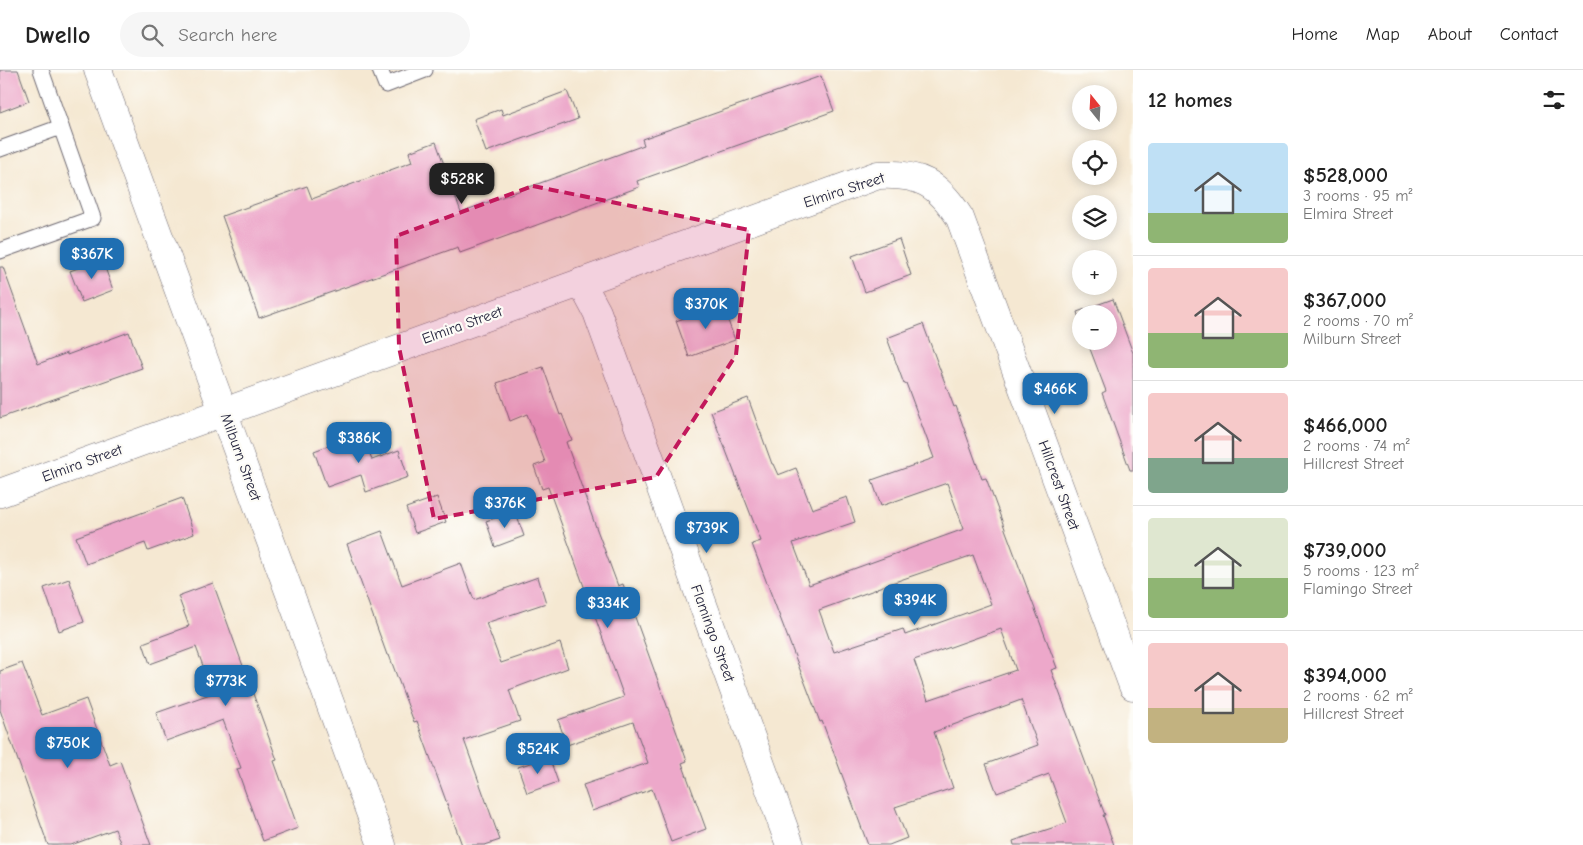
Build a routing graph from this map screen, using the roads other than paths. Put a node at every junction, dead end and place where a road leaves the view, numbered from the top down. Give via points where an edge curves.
1 (41, 70) edge
2 (98, 70) edge
3 (380, 70) edge
4 (425, 70) edge
5 (61, 127) junction
6 (0, 150) edge
7 (927, 183) joint
8 (0, 251) edge
9 (581, 282) junction
10 (224, 411) junction
11 (0, 493) edge
12 (1133, 686) edge
13 (382, 845) edge
14 (790, 845) edge

1 - 5 lane
2 - 10 street, Milburn Street
3 - 4 lane via 386,85
5 - 6 lane
5 - 8 lane via 93,218
7 - 9 street, Elmira Street via 898,174 878,176
7 - 12 street, Hillcrest Street via 950,201 960,218
9 - 10 street, Elmira Street
9 - 14 street, Flamingo Street via 597,312
10 - 11 street, Elmira Street
10 - 13 street, Milburn Street

